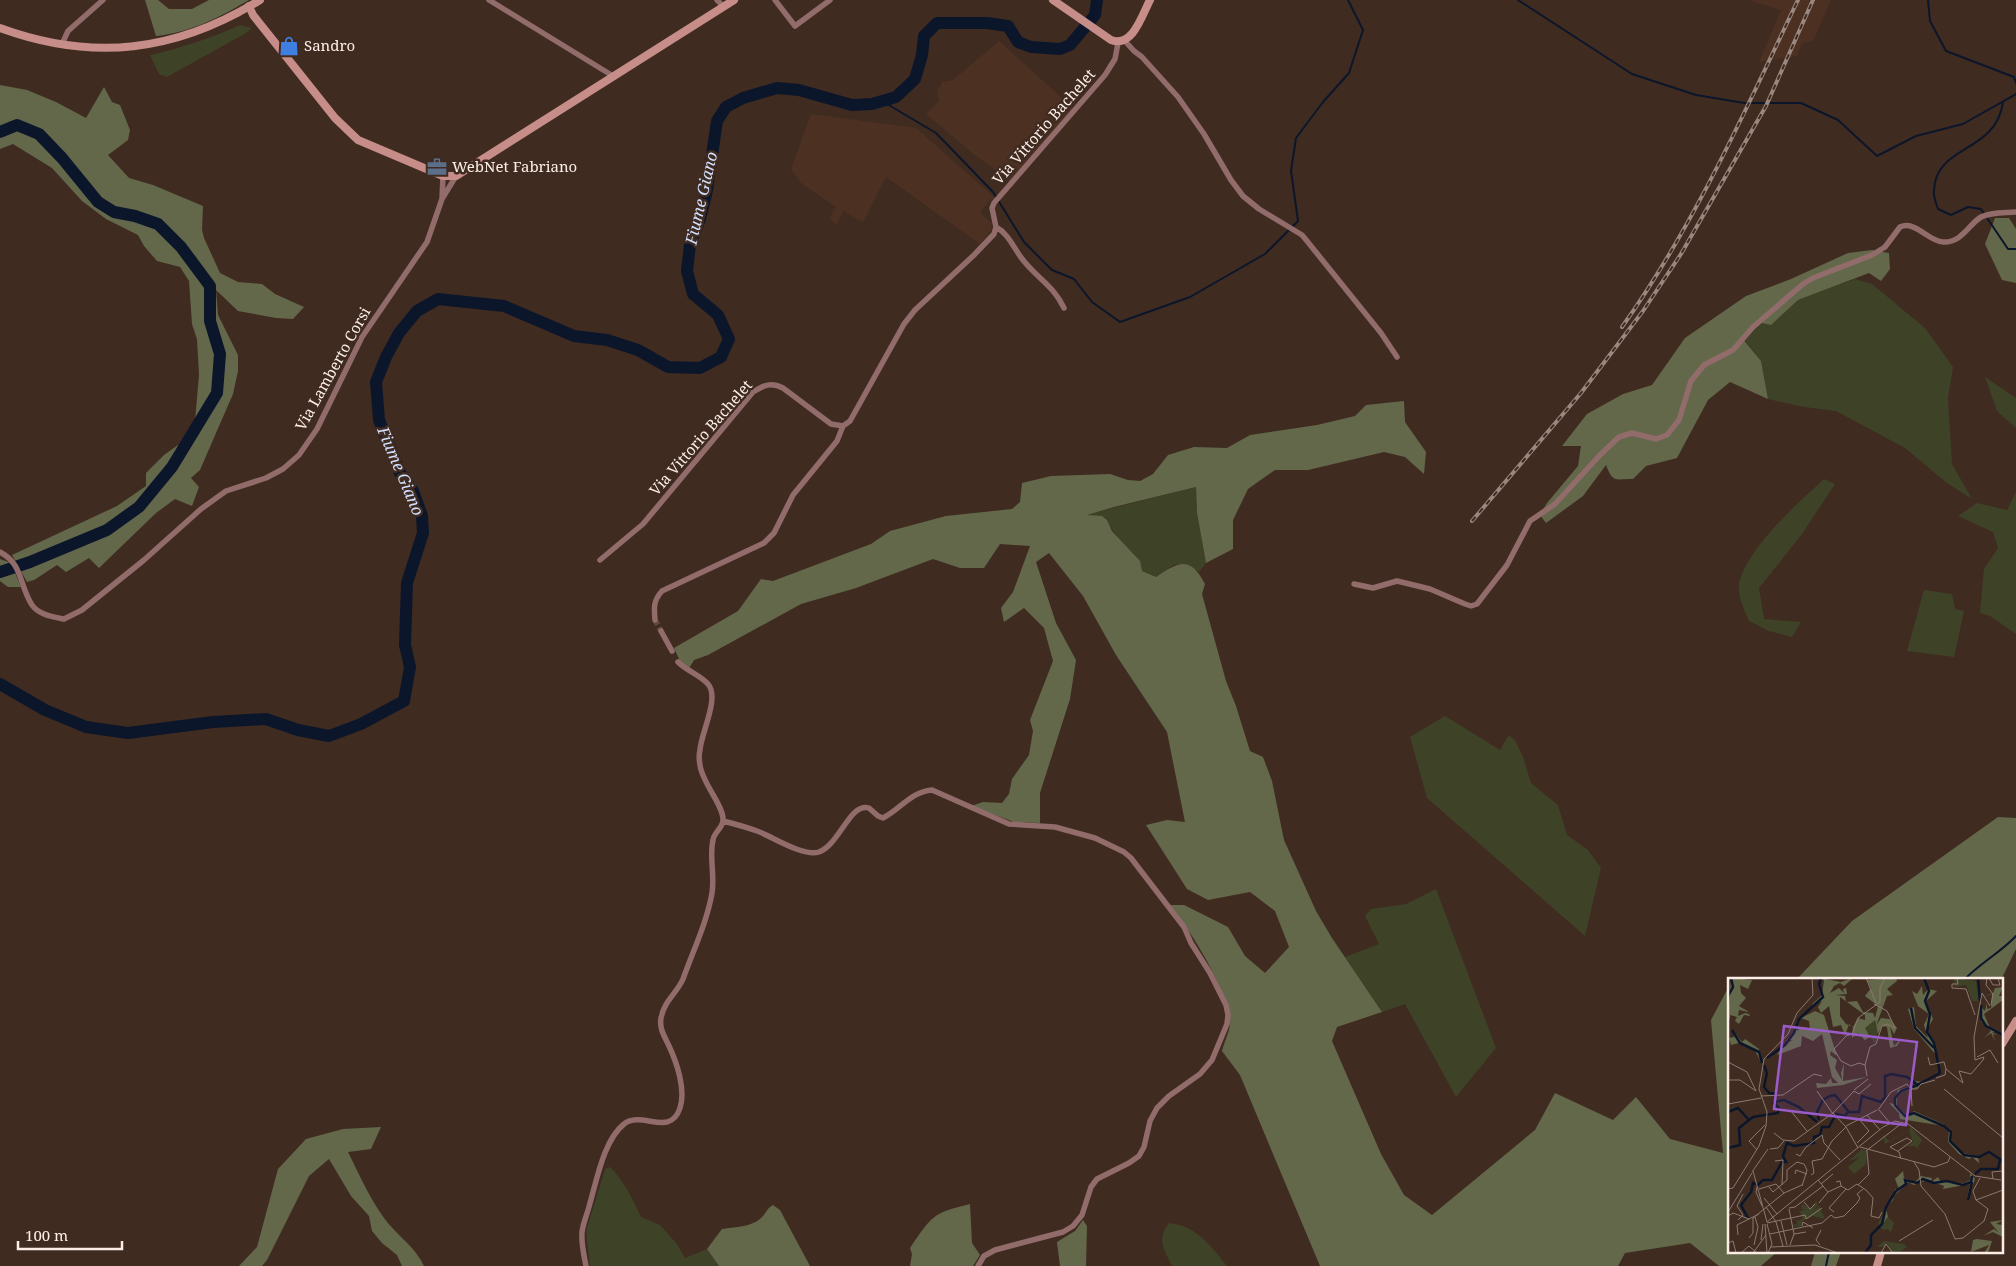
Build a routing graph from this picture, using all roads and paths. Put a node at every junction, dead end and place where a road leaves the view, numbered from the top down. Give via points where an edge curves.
1 (103, 0) edge
2 (260, 0) edge
3 (489, 0) edge
4 (716, 0) edge
5 (734, 0) edge
6 (775, 0) edge
7 (830, 0) edge
8 (1053, 0) edge
9 (1150, 0) edge
10 (250, 6) junction
11 (723, 6) junction
12 (0, 28) edge
13 (1121, 42) junction
14 (62, 44) junction
15 (613, 76) junction
16 (443, 176) junction
17 (456, 176) junction
18 (442, 199) junction
19 (2016, 212) edge
20 (996, 227) junction
21 (1064, 308) dead end
22 (1397, 357) dead end
23 (843, 426) junction
24 (0, 552) edge
25 (600, 560) dead end
26 (1354, 584) dead end
27 (656, 620) tunnel mouth
28 (661, 631) tunnel mouth
29 (672, 651) dead end
30 (678, 662) dead end
31 (723, 821) junction
32 (2016, 1022) edge
33 (2004, 1041) edge
34 (586, 1266) edge
35 (978, 1266) edge

1 - 14 street via 68,31
2 - 10 street
3 - 15 street
4 - 11 street
5 - 11 street, Via Lamberto Corsi
6 - 7 street via 795,26
8 - 13 street
9 - 13 street via 1134,31
10 - 14 street via 182,38 145,46 111,49
10 - 16 street via 253,15 335,118 358,140
11 - 15 street, Via Lamberto Corsi
12 - 14 street
13 - 20 street, Via Vittorio Bachelet via 1106,75 994,203 992,214
13 - 22 street via 1142,57 1178,97 1244,196 1302,235
15 - 17 street, Via Lamberto Corsi
16 - 17 street
16 - 18 street, Via Lamberto Corsi
17 - 18 street, Via Lamberto Corsi
18 - 24 street, Via Lamberto Corsi via 427,242 362,337 317,429 299,455 283,469 226,491 90,603 64,619 47,616 33,606 14,562
19 - 26 street via 1982,217 1964,233 1947,241 1936,240 1915,228 1900,227 1885,246 1872,255 1803,284 1753,327 1733,350 1704,365 1691,381 1679,420 1672,430 1661,438 1632,432 1620,437 1555,504 1530,522 1507,565 1477,604 1471,606 1397,580 1373,588
20 - 21 street via 1003,231 1024,262 1053,288
20 - 23 street via 994,234 974,256 904,324 850,421
23 - 25 street, Via Vittorio Bachelet via 831,424 784,388 775,384 762,386 753,392 644,524
23 - 27 street via 837,441 793,495 774,533 753,549 662,591 654,607
28 - 29 street
30 - 31 street via 704,679 710,687 713,698 700,750 700,767
31 - 34 street via 713,839 714,879 709,906 682,982 668,1000 661,1020 680,1082 681,1106 671,1120 655,1123 633,1119 615,1135 603,1159 582,1232
31 - 35 street via 755,830 801,851 817,852 825,849 859,808 869,808 883,818 909,797 932,790 1010,824 1055,827 1108,843 1131,858 1184,927 1226,1005 1227,1024 1212,1060 1200,1074 1157,1108 1139,1156 1097,1179 1082,1215 1073,1226 1063,1232 995,1250 984,1256
32 - 33 street

